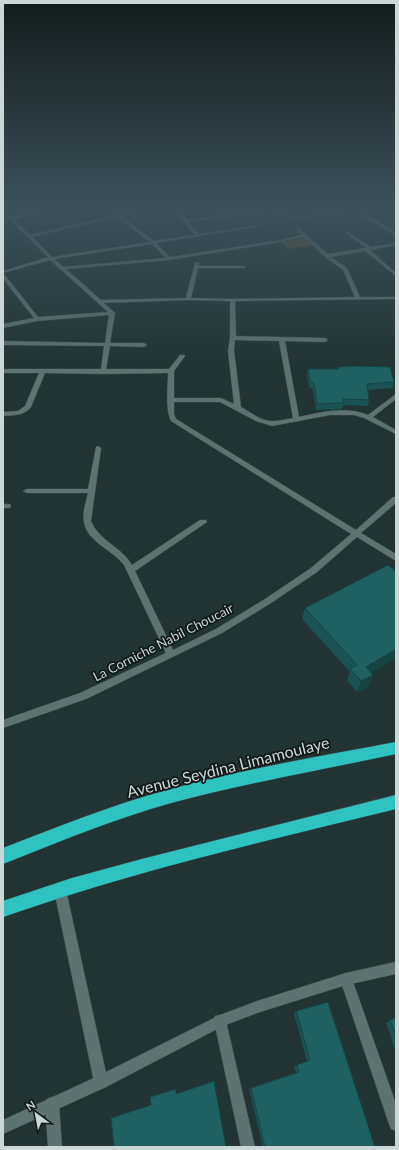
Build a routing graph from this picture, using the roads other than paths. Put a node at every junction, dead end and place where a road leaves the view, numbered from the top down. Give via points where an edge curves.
1 (35, 263) edge
2 (57, 263) edge
3 (126, 263) edge
4 (196, 263) edge
5 (336, 263) edge
6 (383, 263) edge
7 (196, 267) junction
8 (244, 267) dead end
9 (63, 268) junction
10 (3, 272) edge
11 (396, 275) edge
12 (3, 276) edge
13 (188, 298) junction
14 (396, 298) edge
15 (358, 299) junction
16 (232, 300) junction
17 (100, 302) junction
18 (112, 313) junction
19 (37, 319) junction
20 (3, 326) edge
21 (233, 338) junction
22 (282, 340) junction
23 (325, 340) dead end
24 (3, 343) edge
25 (108, 345) junction
26 (144, 346) dead end
27 (182, 356) dead end
28 (3, 371) edge
29 (43, 371) junction
30 (171, 371) junction
31 (103, 372) junction
32 (396, 396) edge
33 (170, 400) junction
34 (238, 408) junction
35 (3, 414) edge
36 (368, 418) junction
37 (296, 420) junction
38 (396, 432) edge
39 (98, 448) dead end
40 (27, 491) dead end
41 (92, 491) junction
42 (396, 499) edge
43 (203, 522) dead end
44 (356, 534) junction
45 (396, 558) edge
46 (131, 570) junction
47 (171, 655) junction
48 (3, 724) edge
49 (396, 748) edge
50 (396, 802) edge
51 (3, 856) edge
52 (60, 890) junction
53 (3, 909) edge
54 (396, 968) edge
55 (346, 979) junction
56 (220, 1021) junction
57 (101, 1082) junction
58 (52, 1104) junction
59 (396, 1124) edge
60 (3, 1127) edge
61 (55, 1147) edge
62 (248, 1147) edge

1 - 10 street
2 - 9 street
3 - 9 street
4 - 7 street
5 - 15 street via 345,269
6 - 11 street
7 - 8 street
7 - 13 street
9 - 17 street
12 - 19 street
13 - 16 street
13 - 17 street
14 - 15 street
15 - 16 street
16 - 21 street
17 - 18 street
18 - 19 street
18 - 25 street
19 - 20 street
21 - 22 street
21 - 34 street via 231,351
22 - 23 street
22 - 37 street
24 - 25 street
25 - 26 street
25 - 31 street
27 - 30 street
28 - 29 street
29 - 31 street
29 - 35 street via 25,411
30 - 31 street
30 - 33 street
32 - 36 street
33 - 34 street via 221,400
33 - 44 street via 173,420
34 - 37 street via 264,423
36 - 37 street via 343,412
36 - 38 street
39 - 41 street
40 - 41 street
41 - 46 street via 87,521 89,529 124,559
42 - 44 street, La Corniche Nabil Choucair
43 - 46 street
44 - 45 street
44 - 47 street, La Corniche Nabil Choucair via 314,570 268,601 219,631
46 - 47 street
47 - 48 street, La Corniche Nabil Choucair via 83,696
49 - 51 highway, Avenue Seydina Limamoulaye via 171,797 77,826
50 - 52 highway via 169,859
52 - 53 highway
52 - 57 street
54 - 55 street
55 - 56 street
55 - 59 street
56 - 57 street
56 - 62 street
57 - 58 street
58 - 60 street
58 - 61 street

